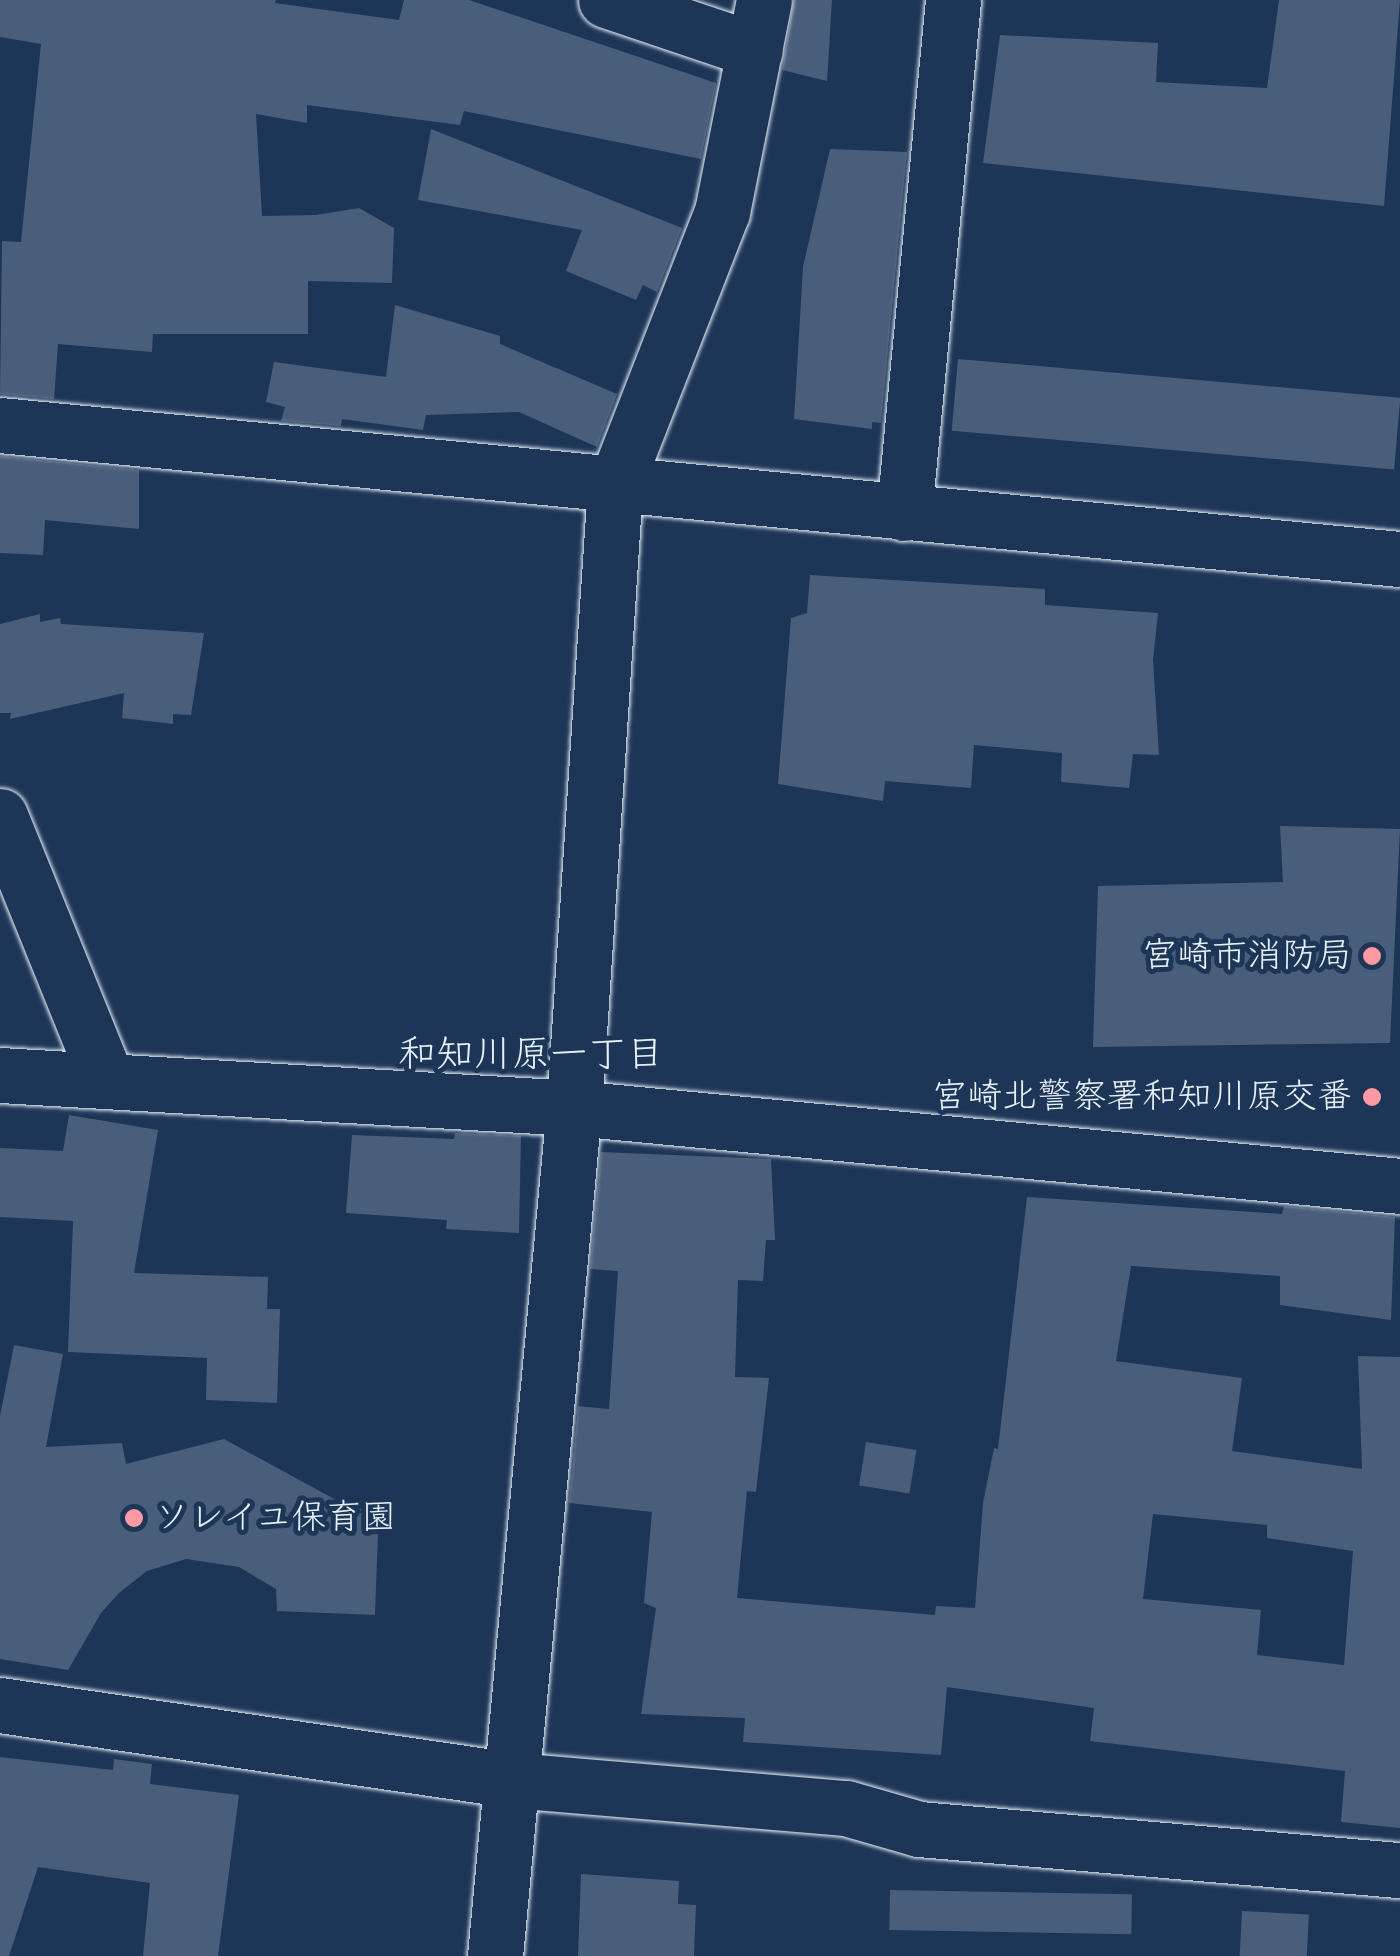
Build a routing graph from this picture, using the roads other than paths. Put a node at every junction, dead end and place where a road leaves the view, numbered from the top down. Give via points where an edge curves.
1 (606, 0) edge
2 (953, 0) edge
3 (759, 25) edge
4 (0, 425) edge
5 (615, 486) junction
6 (904, 513) junction
7 (1400, 559) edge
8 (0, 816) edge
9 (0, 1074) edge
10 (106, 1079) junction
11 (574, 1108) junction
12 (1400, 1186) edge
13 (0, 1705) edge
14 (512, 1780) junction
15 (1400, 1870) edge
16 (495, 1956) edge

1 - 3 street
2 - 6 street
3 - 5 street via 722,212
4 - 5 street
5 - 6 street
5 - 11 street
6 - 7 street
8 - 10 street
9 - 10 street
10 - 11 street
11 - 12 street
11 - 14 street
13 - 14 street
14 - 15 street via 846,1808 919,1829
14 - 16 street

